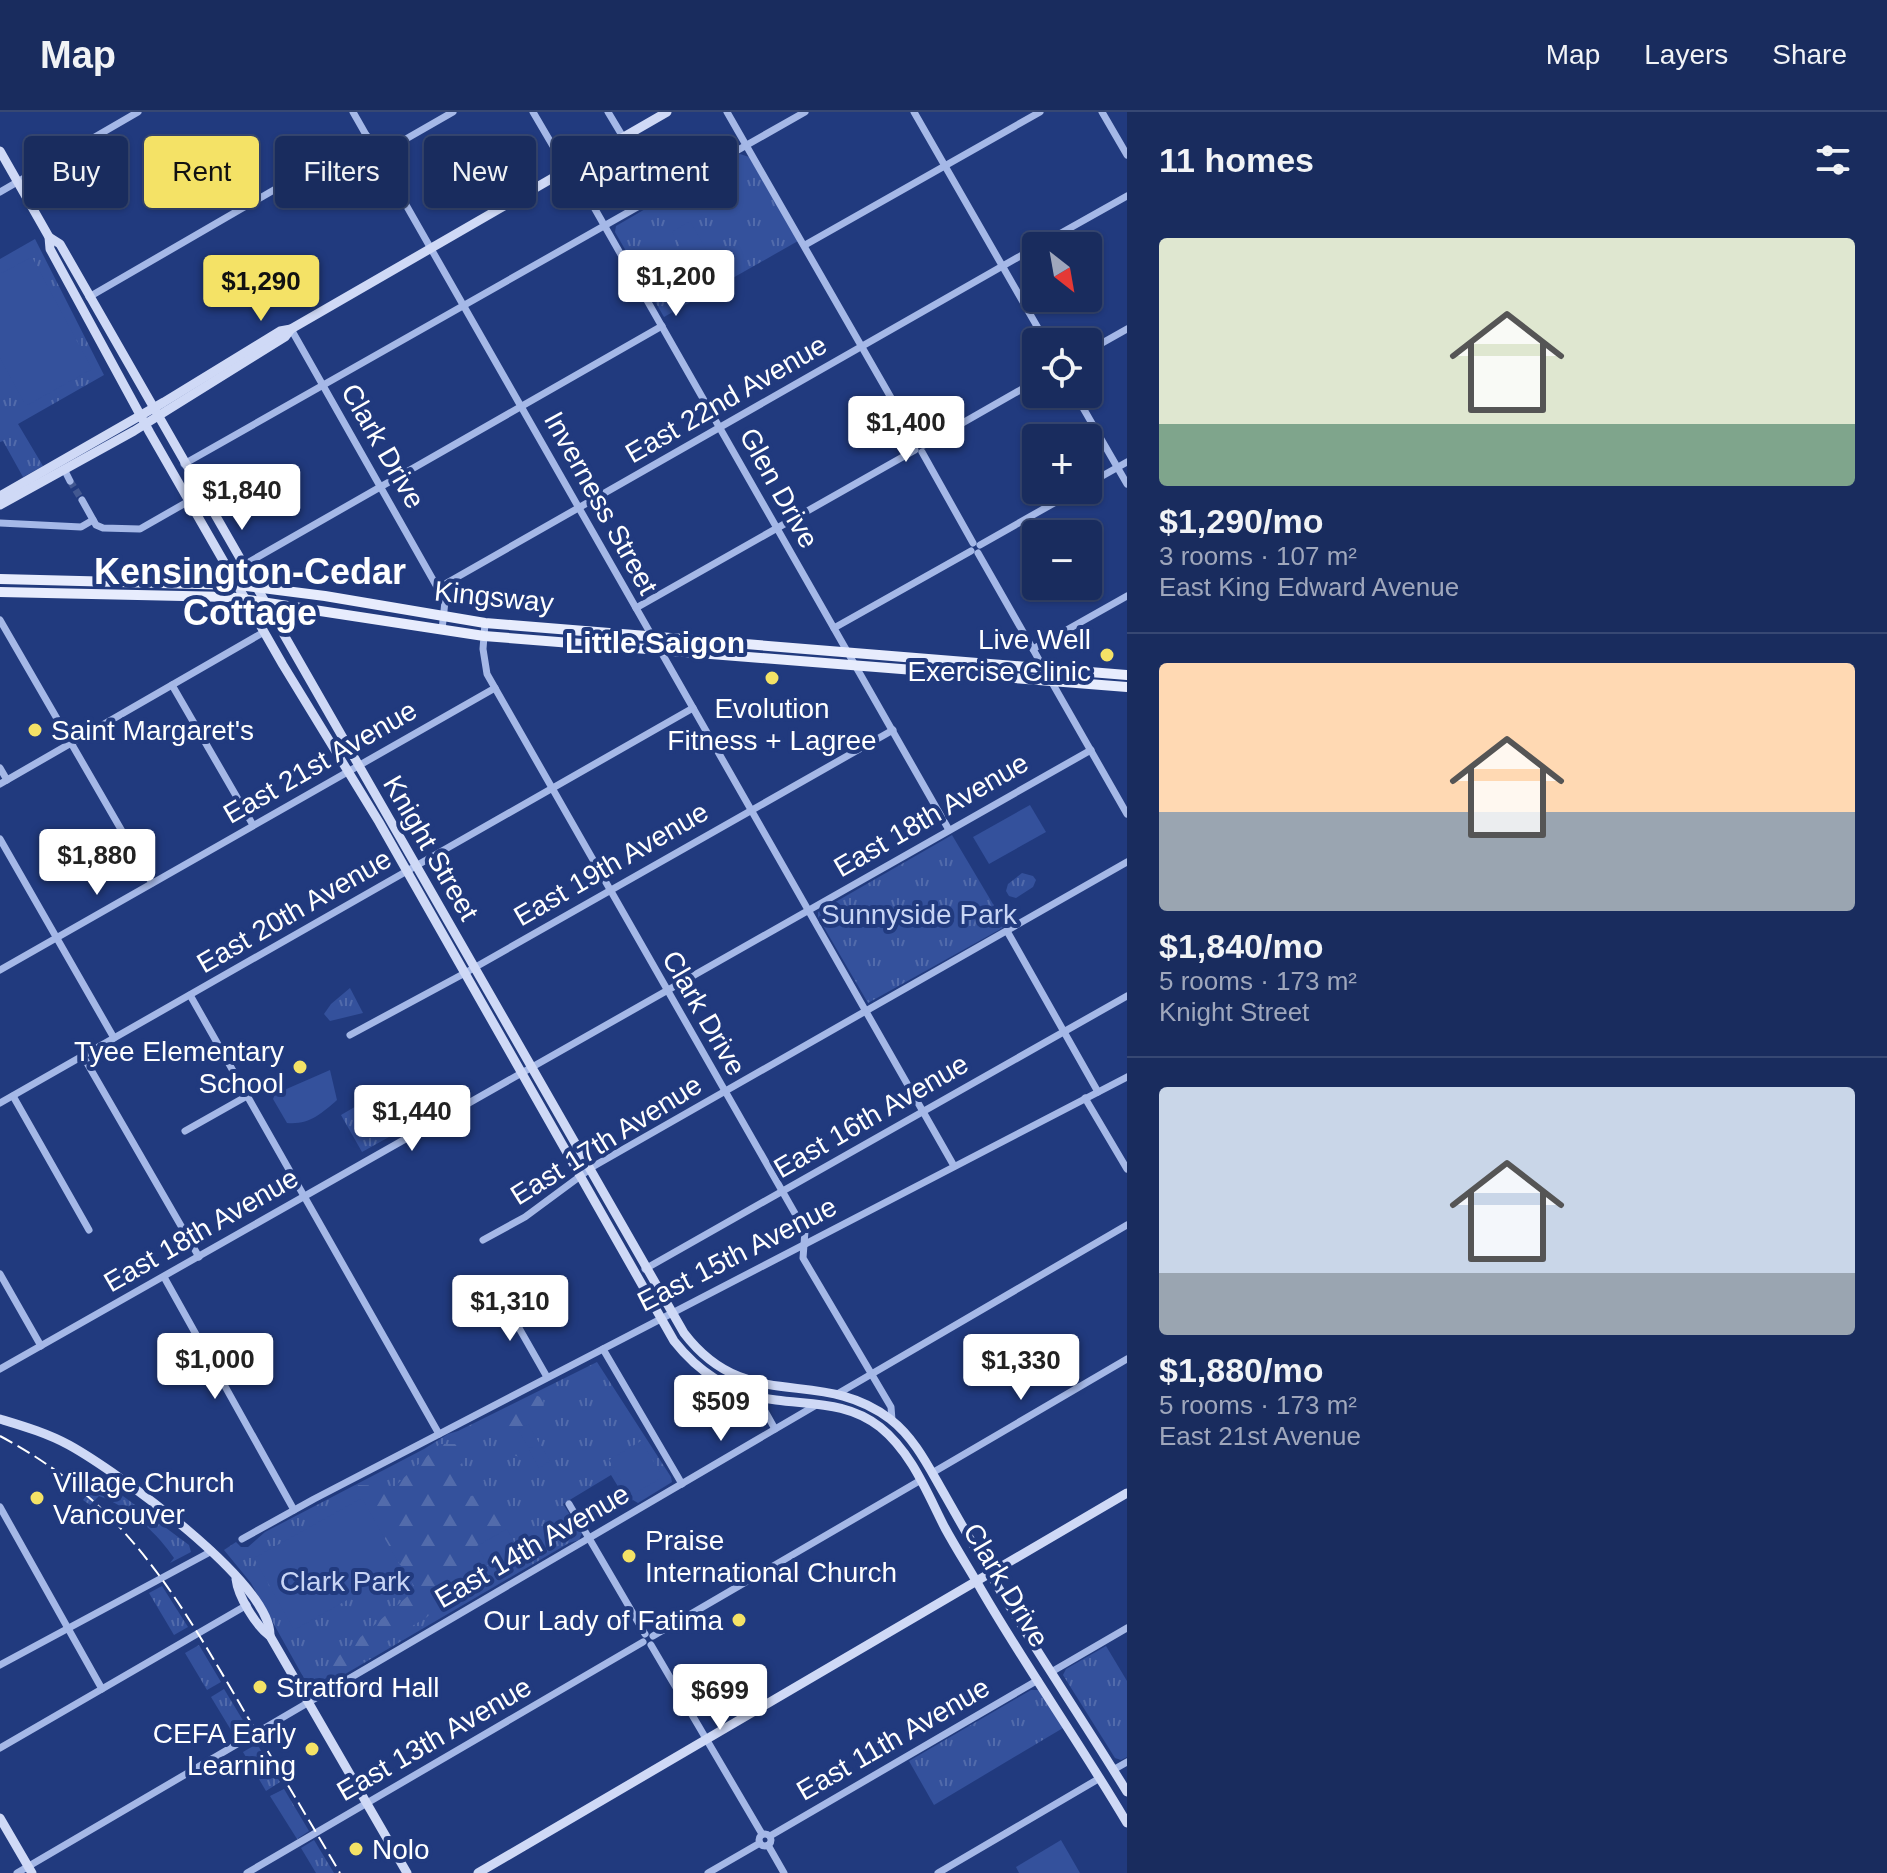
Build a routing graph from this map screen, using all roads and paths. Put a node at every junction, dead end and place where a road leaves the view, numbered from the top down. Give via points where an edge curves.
1 (138, 112) edge
2 (353, 112) edge
3 (453, 112) edge
4 (533, 112) edge
5 (608, 112) edge
6 (667, 112) edge
7 (727, 112) edge
8 (805, 112) edge
9 (914, 112) edge
10 (1040, 112) edge
11 (1102, 112) edge
12 (367, 136) edge
13 (622, 136) edge
14 (625, 136) edge
15 (408, 138) edge
16 (552, 142) edge
17 (747, 145) junction
18 (0, 151) edge
19 (1127, 155) edge
20 (945, 166) junction
21 (552, 178) edge
22 (18, 182) junction
23 (275, 189) edge
24 (0, 192) edge
25 (1127, 196) edge
26 (408, 206) edge
27 (594, 208) edge
28 (605, 225) junction
29 (1063, 232) edge
30 (49, 237) junction
31 (805, 245) junction
32 (432, 247) junction
33 (1022, 255) edge
34 (1002, 266) junction
35 (89, 297) junction
36 (464, 305) junction
37 (662, 326) junction
38 (1038, 328) edge
39 (291, 329) junction
40 (1127, 329) edge
41 (1102, 343) edge
42 (862, 347) junction
43 (323, 386) junction
44 (1022, 389) edge
45 (522, 407) junction
46 (1083, 408) edge
47 (155, 413) junction
48 (143, 420) junction
49 (720, 427) junction
50 (919, 448) junction
51 (1127, 462) edge
52 (184, 464) junction
53 (1117, 467) junction
54 (65, 471) junction
55 (1102, 476) edge
56 (70, 481) tunnel mouth
57 (1127, 484) edge
58 (380, 486) junction
59 (0, 496) edge
60 (82, 500) tunnel mouth
61 (189, 501) junction
62 (1053, 504) edge
63 (0, 505) edge
64 (579, 507) junction
65 (93, 520) junction
66 (0, 523) edge
67 (777, 529) junction
68 (976, 548) junction
69 (242, 566) junction
70 (0, 579) edge
71 (238, 585) junction
72 (254, 587) junction
73 (438, 588) junction
74 (0, 592) edge
75 (1127, 596) edge
76 (245, 599) junction
77 (262, 601) junction
78 (636, 608) junction
79 (444, 618) junction
80 (0, 620) edge
81 (485, 623) junction
82 (834, 628) junction
83 (442, 630) junction
84 (264, 632) junction
85 (484, 636) junction
86 (651, 636) junction
87 (1033, 649) junction
88 (660, 650) junction
89 (847, 651) junction
90 (856, 666) junction
91 (1044, 667) junction
92 (1127, 675) edge
93 (1051, 681) junction
94 (172, 685) junction
95 (1127, 687) edge
96 (495, 688) junction
97 (693, 708) junction
98 (893, 730) junction
99 (71, 744) junction
100 (1091, 750) junction
101 (0, 768) edge
102 (354, 768) junction
103 (3, 782) edge
104 (553, 789) junction
105 (751, 810) junction
106 (1127, 814) edge
107 (253, 825) junction
108 (949, 830) junction
109 (0, 839) edge
110 (1127, 862) edge
111 (412, 869) junction
112 (152, 883) junction
113 (610, 890) junction
114 (809, 910) junction
115 (1007, 931) junction
116 (56, 937) junction
117 (0, 970) edge
118 (469, 970) junction
119 (667, 991) junction
120 (190, 995) junction
121 (1127, 996) edge
122 (866, 1011) junction
123 (1064, 1031) junction
124 (350, 1035) dead end
125 (114, 1038) junction
126 (83, 1056) junction
127 (526, 1070) junction
128 (1127, 1077) edge
129 (724, 1092) junction
130 (1098, 1092) junction
131 (13, 1096) junction
132 (247, 1096) junction
133 (1085, 1098) junction
134 (0, 1103) edge
135 (923, 1112) junction
136 (185, 1131) dead end
137 (954, 1166) junction
138 (1127, 1169) edge
139 (586, 1172) junction
140 (782, 1192) junction
141 (304, 1197) junction
142 (1127, 1225) edge
143 (89, 1230) dead end
144 (483, 1240) dead end
145 (804, 1245) junction
146 (199, 1257) junction
147 (647, 1269) junction
148 (0, 1274) edge
149 (636, 1274) junction
150 (164, 1277) junction
151 (499, 1293) dead end
152 (671, 1313) junction
153 (661, 1318) junction
154 (41, 1346) junction
155 (603, 1349) junction
156 (1127, 1359) edge
157 (0, 1369) edge
158 (871, 1374) junction
159 (547, 1377) junction
160 (839, 1393) junction
161 (757, 1397) junction
162 (820, 1403) junction
163 (0, 1419) edge
164 (892, 1420) junction
165 (775, 1429) junction
166 (439, 1434) junction
167 (932, 1473) junction
168 (921, 1480) junction
169 (682, 1484) junction
170 (1127, 1493) edge
171 (569, 1504) dead end
172 (0, 1507) edge
173 (294, 1510) junction
174 (590, 1538) junction
175 (242, 1539) dead end
176 (212, 1551) junction
177 (990, 1573) junction
178 (236, 1579) junction
179 (976, 1581) junction
180 (248, 1605) junction
181 (68, 1628) junction
182 (1127, 1628) edge
183 (270, 1636) junction
184 (648, 1639) junction
185 (0, 1665) edge
186 (1053, 1671) junction
187 (1038, 1680) junction
188 (102, 1689) junction
189 (309, 1702) junction
190 (707, 1739) junction
191 (0, 1748) edge
192 (1127, 1762) edge
193 (1113, 1770) junction
194 (1100, 1778) junction
195 (1127, 1792) edge
196 (367, 1803) junction
197 (0, 1818) edge
198 (1127, 1823) edge
199 (765, 1840) junction
200 (30, 1870) edge
201 (17, 1873) edge
202 (247, 1873) edge
203 (407, 1873) edge
204 (478, 1873) edge
205 (708, 1873) edge
206 (784, 1873) edge
207 (938, 1873) edge

1 - 22 street
2 - 12 street, Inverness Street
3 - 15 street
4 - 16 street, Glen Drive
5 - 13 street
6 - 14 main road
7 - 17 street
8 - 17 street
9 - 20 street
10 - 20 street
11 - 19 street
17 - 28 street
17 - 31 street
18 - 22 main road, Knight Street
20 - 31 street
20 - 34 street
21 - 32 main road
22 - 24 street
22 - 30 main road, Knight Street
23 - 35 street
25 - 29 street, East 22nd Avenue
26 - 32 street, Inverness Street
27 - 28 street, Glen Drive
28 - 36 street
28 - 37 street, Glen Drive
30 - 35 main road, Knight Street via 60,244
30 - 48 main road, Knight Street via 50,249
31 - 42 street
32 - 36 street, Inverness Street
32 - 39 main road
33 - 34 street, East 22nd Avenue
34 - 38 street
34 - 42 street, East 22nd Avenue
35 - 47 main road, Knight Street
36 - 43 street
36 - 45 street, Inverness Street
37 - 45 street
37 - 49 street, Glen Drive
39 - 43 street, Clark Drive
39 - 47 main road via 280,331
40 - 41 street
42 - 49 street, East 22nd Avenue
42 - 50 street
43 - 52 street
43 - 58 street, Clark Drive
44 - 50 street
45 - 58 street
45 - 64 street, Inverness Street
46 - 53 street
47 - 48 main road
47 - 52 main road, Knight Street
48 - 54 main road
48 - 59 main road
48 - 61 main road, Knight Street
49 - 64 street, East 22nd Avenue
49 - 67 street, Glen Drive
50 - 67 street
50 - 68 street
51 - 53 street
52 - 69 main road, Knight Street
53 - 55 street
53 - 57 street
54 - 56 street
54 - 63 main road
58 - 69 street
58 - 73 street, Clark Drive
60 - 65 street
61 - 65 street via 140,529 103,528
61 - 71 main road, Knight Street
62 - 68 street
64 - 73 street, East 22nd Avenue
64 - 78 street, Inverness Street
65 - 66 street via 81,527
67 - 78 street
67 - 82 street, Glen Drive
68 - 82 street
68 - 87 street
69 - 72 main road, Knight Street
70 - 71 main road, Kingsway
71 - 72 main road, Kingsway
71 - 76 main road, Knight Street
72 - 77 main road, Knight Street
72 - 79 main road, Kingsway
73 - 79 street, Clark Drive via 446,603
74 - 76 main road, Kingsway
75 - 87 street
76 - 77 main road, Kingsway
76 - 84 main road, Knight Street
77 - 83 main road, Kingsway
77 - 102 main road, Knight Street
78 - 86 street, Inverness Street
79 - 81 main road, Kingsway
79 - 83 street, Clark Drive
80 - 99 street
81 - 85 street, Clark Drive
81 - 86 main road, Kingsway
82 - 89 street, Glen Drive
83 - 85 main road, Kingsway
84 - 94 street
84 - 102 main road, Knight Street
85 - 88 main road, Kingsway
85 - 96 street, Clark Drive via 484,664
86 - 88 street, Inverness Street
86 - 89 main road, Kingsway
87 - 91 street
88 - 90 main road, Kingsway
88 - 97 street, Inverness Street
89 - 90 street, Glen Drive
89 - 91 main road, Kingsway
90 - 93 main road, Kingsway
90 - 98 street, Glen Drive
91 - 92 main road, Kingsway
91 - 93 street
93 - 95 main road, Kingsway
93 - 100 street
94 - 99 street
94 - 107 street
96 - 102 street, East 21st Avenue
96 - 104 street, Clark Drive
97 - 104 street, East 20th Avenue
97 - 105 street, Inverness Street
98 - 105 street, East 19th Avenue
98 - 108 street, Glen Drive
99 - 103 street
99 - 112 street
100 - 106 street
100 - 108 street, East 18th Avenue
101 - 103 street
102 - 107 street, East 21st Avenue
102 - 111 main road, Knight Street
104 - 111 street, East 20th Avenue
104 - 113 street, Clark Drive
105 - 113 street, East 19th Avenue
105 - 114 street, Inverness Street
107 - 112 street, East 21st Avenue
108 - 114 street, East 18th Avenue
109 - 116 street
110 - 115 street, East 17th Avenue
111 - 118 main road, Knight Street
111 - 120 street, East 20th Avenue
112 - 116 street, East 21st Avenue
113 - 118 street, East 19th Avenue
113 - 119 street, Clark Drive
114 - 119 street, East 18th Avenue
114 - 122 street, Inverness Street
115 - 122 street, East 17th Avenue
115 - 123 street
116 - 117 street, East 21st Avenue
116 - 125 street
118 - 124 street, East 19th Avenue
118 - 127 main road, Knight Street
119 - 127 street, East 18th Avenue
119 - 129 street, Clark Drive
120 - 125 street, East 20th Avenue
120 - 132 street
121 - 123 street, East 16th Avenue
122 - 129 street, East 17th Avenue
122 - 135 street, Inverness Street
123 - 130 street
123 - 135 street, East 16th Avenue
125 - 126 street, East 20th Avenue
126 - 131 street, East 20th Avenue
126 - 146 street
127 - 139 main road, Knight Street
127 - 141 street, East 18th Avenue
128 - 130 street, East 15th Avenue
129 - 139 street, East 17th Avenue
129 - 140 street, Clark Drive
130 - 133 street, East 15th Avenue
131 - 134 street, East 20th Avenue
131 - 143 street
132 - 136 street
132 - 141 street
133 - 137 street, East 15th Avenue
133 - 138 street
135 - 137 street, Inverness Street
135 - 140 street, East 16th Avenue
137 - 145 street, East 15th Avenue
139 - 144 street, East 17th Avenue
139 - 147 main road, Knight Street
139 - 149 main road, Knight Street
140 - 145 street, Clark Drive via 806,1234
140 - 147 street, East 16th Avenue
141 - 146 street, East 18th Avenue
141 - 166 street
142 - 158 street
145 - 152 street, East 15th Avenue
145 - 158 street, Clark Drive via 803,1258
146 - 150 street, East 18th Avenue
147 - 149 street, East 16th Avenue
147 - 152 main road, Knight Street
148 - 154 street
149 - 153 main road, Knight Street
150 - 154 street, East 18th Avenue
150 - 173 street
151 - 159 street
152 - 153 street, East 15th Avenue
152 - 160 main road, Knight Street via 692,1345 725,1372 770,1387
153 - 155 street, East 15th Avenue
153 - 161 main road, Knight Street via 683,1352 706,1373
154 - 157 street, East 18th Avenue
155 - 159 street, East 15th Avenue
155 - 169 street
156 - 167 street
158 - 160 street
158 - 164 street, Clark Drive via 891,1407
159 - 166 street, East 15th Avenue
160 - 164 main road, Clark Drive
161 - 162 main road, Knight Street
161 - 165 street
162 - 165 street, East 14th Avenue
162 - 168 main road, Clark Drive via 876,1424
163 - 176 main road via 70,1445
164 - 167 main road, Clark Drive
165 - 169 street, East 14th Avenue
166 - 173 street, East 15th Avenue
167 - 177 main road, Clark Drive
168 - 179 main road, Clark Drive
168 - 184 street, East 13th Avenue
169 - 174 street, East 14th Avenue
170 - 177 main road
171 - 174 street
172 - 181 street
173 - 175 street, East 15th Avenue
174 - 184 street
174 - 189 street, East 14th Avenue
176 - 178 main road
176 - 181 street
177 - 179 main road
177 - 186 main road, Clark Drive
178 - 180 main road
178 - 183 main road via 245,1583 261,1607
179 - 187 main road, Clark Drive
179 - 190 main road
180 - 183 main road
180 - 188 street
181 - 185 street
181 - 188 street
182 - 186 street
183 - 189 main road
184 - 190 street
184 - 196 street, East 13th Avenue
186 - 193 main road, Clark Drive
187 - 194 main road, Clark Drive
187 - 199 street, East 11th Avenue
188 - 191 street
189 - 196 main road
189 - 200 street, East 14th Avenue
190 - 199 street
190 - 204 main road
192 - 193 street
193 - 195 main road, Clark Drive
194 - 198 main road, Clark Drive
194 - 207 street
196 - 202 street, East 13th Avenue
196 - 203 main road
197 - 200 main road
199 - 205 street, East 11th Avenue
199 - 206 street
200 - 201 street, East 14th Avenue

